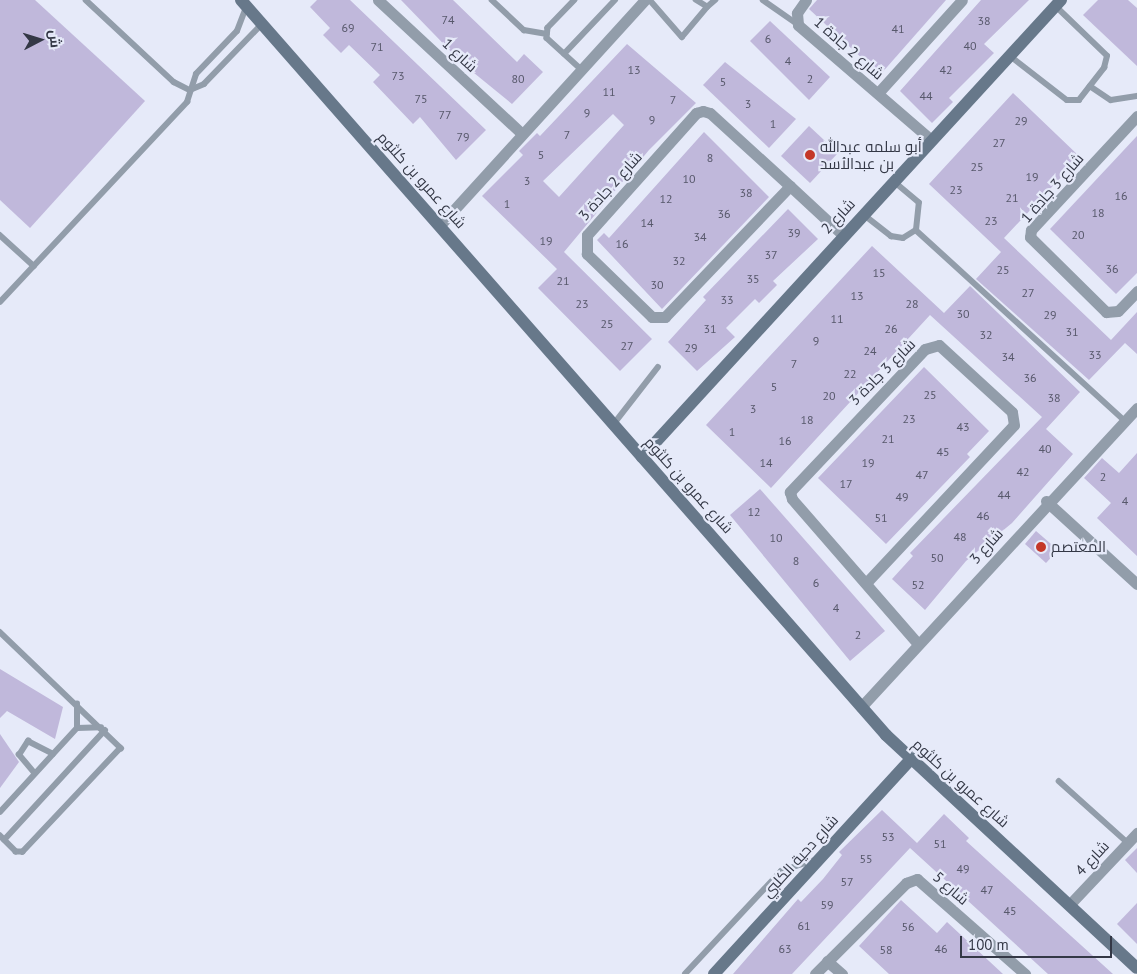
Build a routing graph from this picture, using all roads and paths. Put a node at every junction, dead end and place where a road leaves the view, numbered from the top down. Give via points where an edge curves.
1 (86, 0) edge
2 (378, 0) edge
3 (492, 0) edge
4 (575, 0) edge
5 (615, 0) edge
6 (645, 0) edge
7 (650, 0) edge
8 (696, 0) edge
9 (715, 0) edge
10 (764, 0) edge
11 (806, 0) edge
12 (962, 0) edge
13 (244, 3) edge
14 (1058, 3) edge
15 (707, 7) junction
16 (262, 24) junction
17 (798, 25) junction
18 (547, 34) junction
19 (564, 54) junction
20 (1010, 55) junction
21 (581, 69) junction
22 (1090, 86) junction
23 (190, 90) junction
24 (878, 93) junction
25 (1137, 96) edge
26 (1137, 116) edge
27 (522, 133) junction
28 (930, 139) junction
29 (893, 180) junction
30 (790, 186) junction
31 (863, 213) junction
32 (441, 224) junction
33 (916, 230) junction
34 (0, 235) edge
35 (843, 235) junction
36 (34, 266) junction
37 (1137, 291) edge
38 (0, 302) edge
39 (658, 367) dead end
40 (1136, 410) edge
41 (1125, 421) junction
42 (613, 425) junction
43 (642, 457) junction
44 (1046, 501) junction
45 (866, 583) junction
46 (1137, 584) edge
47 (0, 632) edge
48 (918, 644) junction
49 (76, 703) junction
50 (861, 707) junction
51 (77, 728) junction
52 (103, 728) junction
53 (53, 754) junction
54 (910, 760) junction
55 (35, 774) junction
56 (1059, 781) dead end
57 (0, 812) edge
58 (1137, 833) edge
59 (2, 838) edge
60 (1128, 843) junction
61 (820, 858) junction
62 (1070, 904) junction
63 (827, 961) junction
64 (1137, 968) edge
65 (685, 974) edge
66 (714, 974) edge
67 (816, 974) edge
68 (842, 974) edge
69 (1024, 974) edge

1 - 23 lane
2 - 27 street, شارع 1
3 - 18 lane via 528,32
4 - 18 lane
5 - 19 lane
6 - 21 street
7 - 15 lane via 682,36
8 - 15 lane
9 - 15 lane
10 - 17 lane
11 - 17 street, شارع 2 جادة 1 via 797,13
12 - 24 street, شارع 2 جادة 1
13 - 16 street, شارع عمرو بن كلثوم
13 - 23 lane via 236,31 196,74
14 - 20 street, شارع 2
14 - 22 lane via 1107,56 1104,68
16 - 23 lane via 204,84
16 - 32 street, شارع عمرو بن كلثوم
17 - 24 street, شارع 2 جادة 1
18 - 19 lane
19 - 21 lane
20 - 22 lane via 1070,102 1078,100
20 - 28 street, شارع 2
21 - 27 street
22 - 25 lane via 1112,100
23 - 36 lane via 187,102
24 - 28 street, شارع 2 جادة 1
26 - 37 street, شارع 3 جادة 1 via 1030,233 1031,242 1104,311 1115,312
27 - 32 street
28 - 29 street, شارع 2
29 - 31 street, شارع 2
29 - 33 lane via 918,203
30 - 30 street, شارع 2 جادة 3 via 710,112 700,111 587,235 587,254 652,317 665,316
30 - 35 street, شارع 2 جادة 3
31 - 33 lane via 890,236 903,238
31 - 35 street, شارع 2
32 - 42 street, شارع عمرو بن كلثوم
33 - 41 lane
34 - 36 lane
35 - 43 street, شارع 2
36 - 38 lane
39 - 42 lane
40 - 41 street, شارع 3
41 - 44 street, شارع 3
42 - 43 street, شارع عمرو بن كلثوم
43 - 50 street, شارع عمرو بن كلثوم
44 - 46 street
44 - 48 street, شارع 3
45 - 45 street, شارع 3 جادة 3 via 792,499 790,488 925,349 939,345 1012,412 1014,425
45 - 48 street, شارع 3 جادة 3
47 - 49 lane
48 - 50 street, شارع 3
49 - 51 lane
49 - 52 lane
50 - 54 street, شارع عمرو بن كلثوم
51 - 52 lane
51 - 53 lane
52 - 59 lane
52 - 59 lane via 121,746 120,753 23,852 16,852
53 - 55 lane
53 - 55 lane via 28,740 18,755
54 - 61 street, شارع دحية الكلبي
54 - 62 street, شارع عمرو بن كلثوم
55 - 57 lane
56 - 60 lane
58 - 60 street, شارع 4
60 - 62 street, شارع 4
61 - 65 lane via 781,871
61 - 66 street, شارع دحية الكلبي
62 - 64 street, شارع عمرو بن كلثوم
63 - 67 street, شارع 5
63 - 68 street
63 - 69 street, شارع 5 via 906,883 917,880

